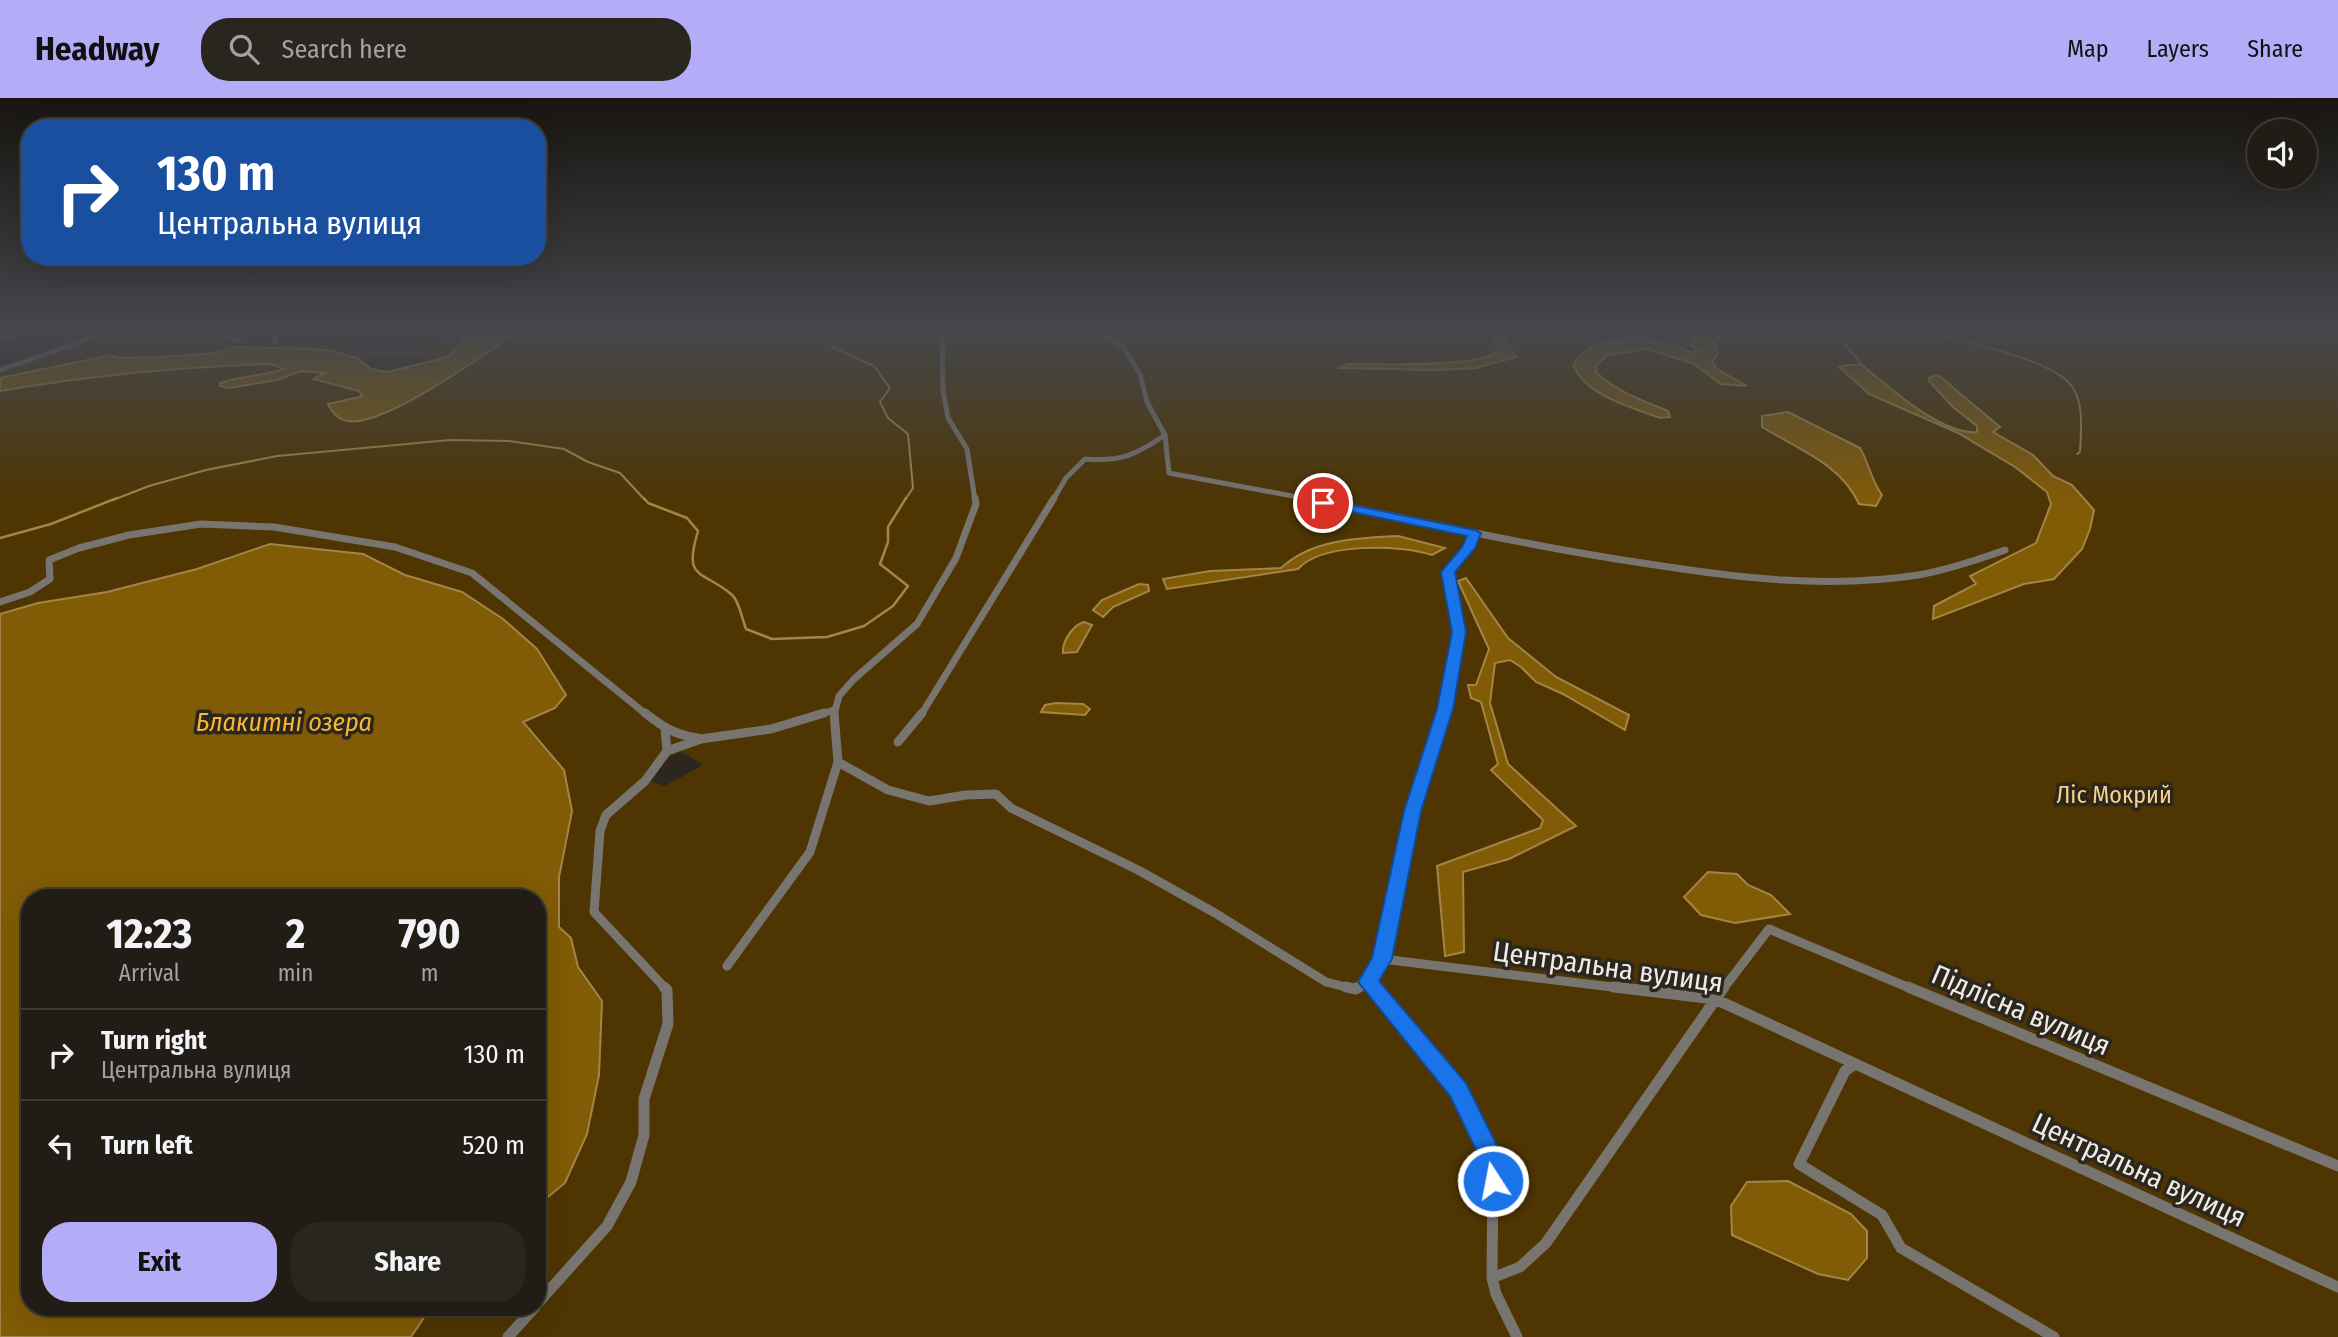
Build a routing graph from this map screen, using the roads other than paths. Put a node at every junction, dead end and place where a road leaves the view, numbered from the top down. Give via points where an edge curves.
1 (943, 389) edge
2 (1144, 389) edge
3 (1165, 435) junction
4 (1475, 533) junction
5 (2005, 550) dead end
6 (0, 602) edge
7 (834, 710) junction
8 (665, 729) junction
9 (701, 739) junction
10 (898, 743) dead end
11 (667, 751) junction
12 (838, 762) junction
13 (1382, 959) junction
14 (727, 966) dead end
15 (1368, 982) junction
16 (1714, 999) junction
17 (1855, 1065) junction
18 (2338, 1166) edge
19 (1493, 1278) junction
20 (2338, 1287) edge
21 (546, 1295) edge
22 (527, 1316) edge
23 (508, 1337) edge
24 (1517, 1337) edge
25 (2054, 1337) edge

1 - 7 street via 947,418 967,449 976,504 956,558 916,624 854,678
2 - 3 street
3 - 4 street via 1170,473
3 - 10 street via 1141,452 1111,461 1085,459 1066,478 927,707
4 - 5 street via 1732,577 1817,584 1920,576
4 - 13 street via 1448,572 1459,632 1445,709 1413,811
6 - 8 street via 50,579 49,560 79,548 166,528 242,524 366,541 472,573
7 - 9 street via 771,729
7 - 12 street
8 - 9 street
8 - 11 street
9 - 11 street
11 - 21 street via 645,781 606,815 600,831 594,912 667,990 668,1024 644,1099 644,1135 631,1182 607,1226
12 - 14 street via 810,852
12 - 15 street via 888,790 929,801 996,794 1011,808 1215,913 1326,982 1355,989
13 - 15 street
13 - 16 street, Центральна вулиця
15 - 19 street via 1458,1090 1493,1162
16 - 17 street, Центральна вулиця
16 - 18 street, Підлісна вулиця via 1769,929
16 - 19 street via 1546,1243 1520,1267
17 - 20 street, Центральна вулиця
17 - 25 street via 1845,1072 1799,1164 1882,1215 1901,1248
19 - 24 street
22 - 23 street

